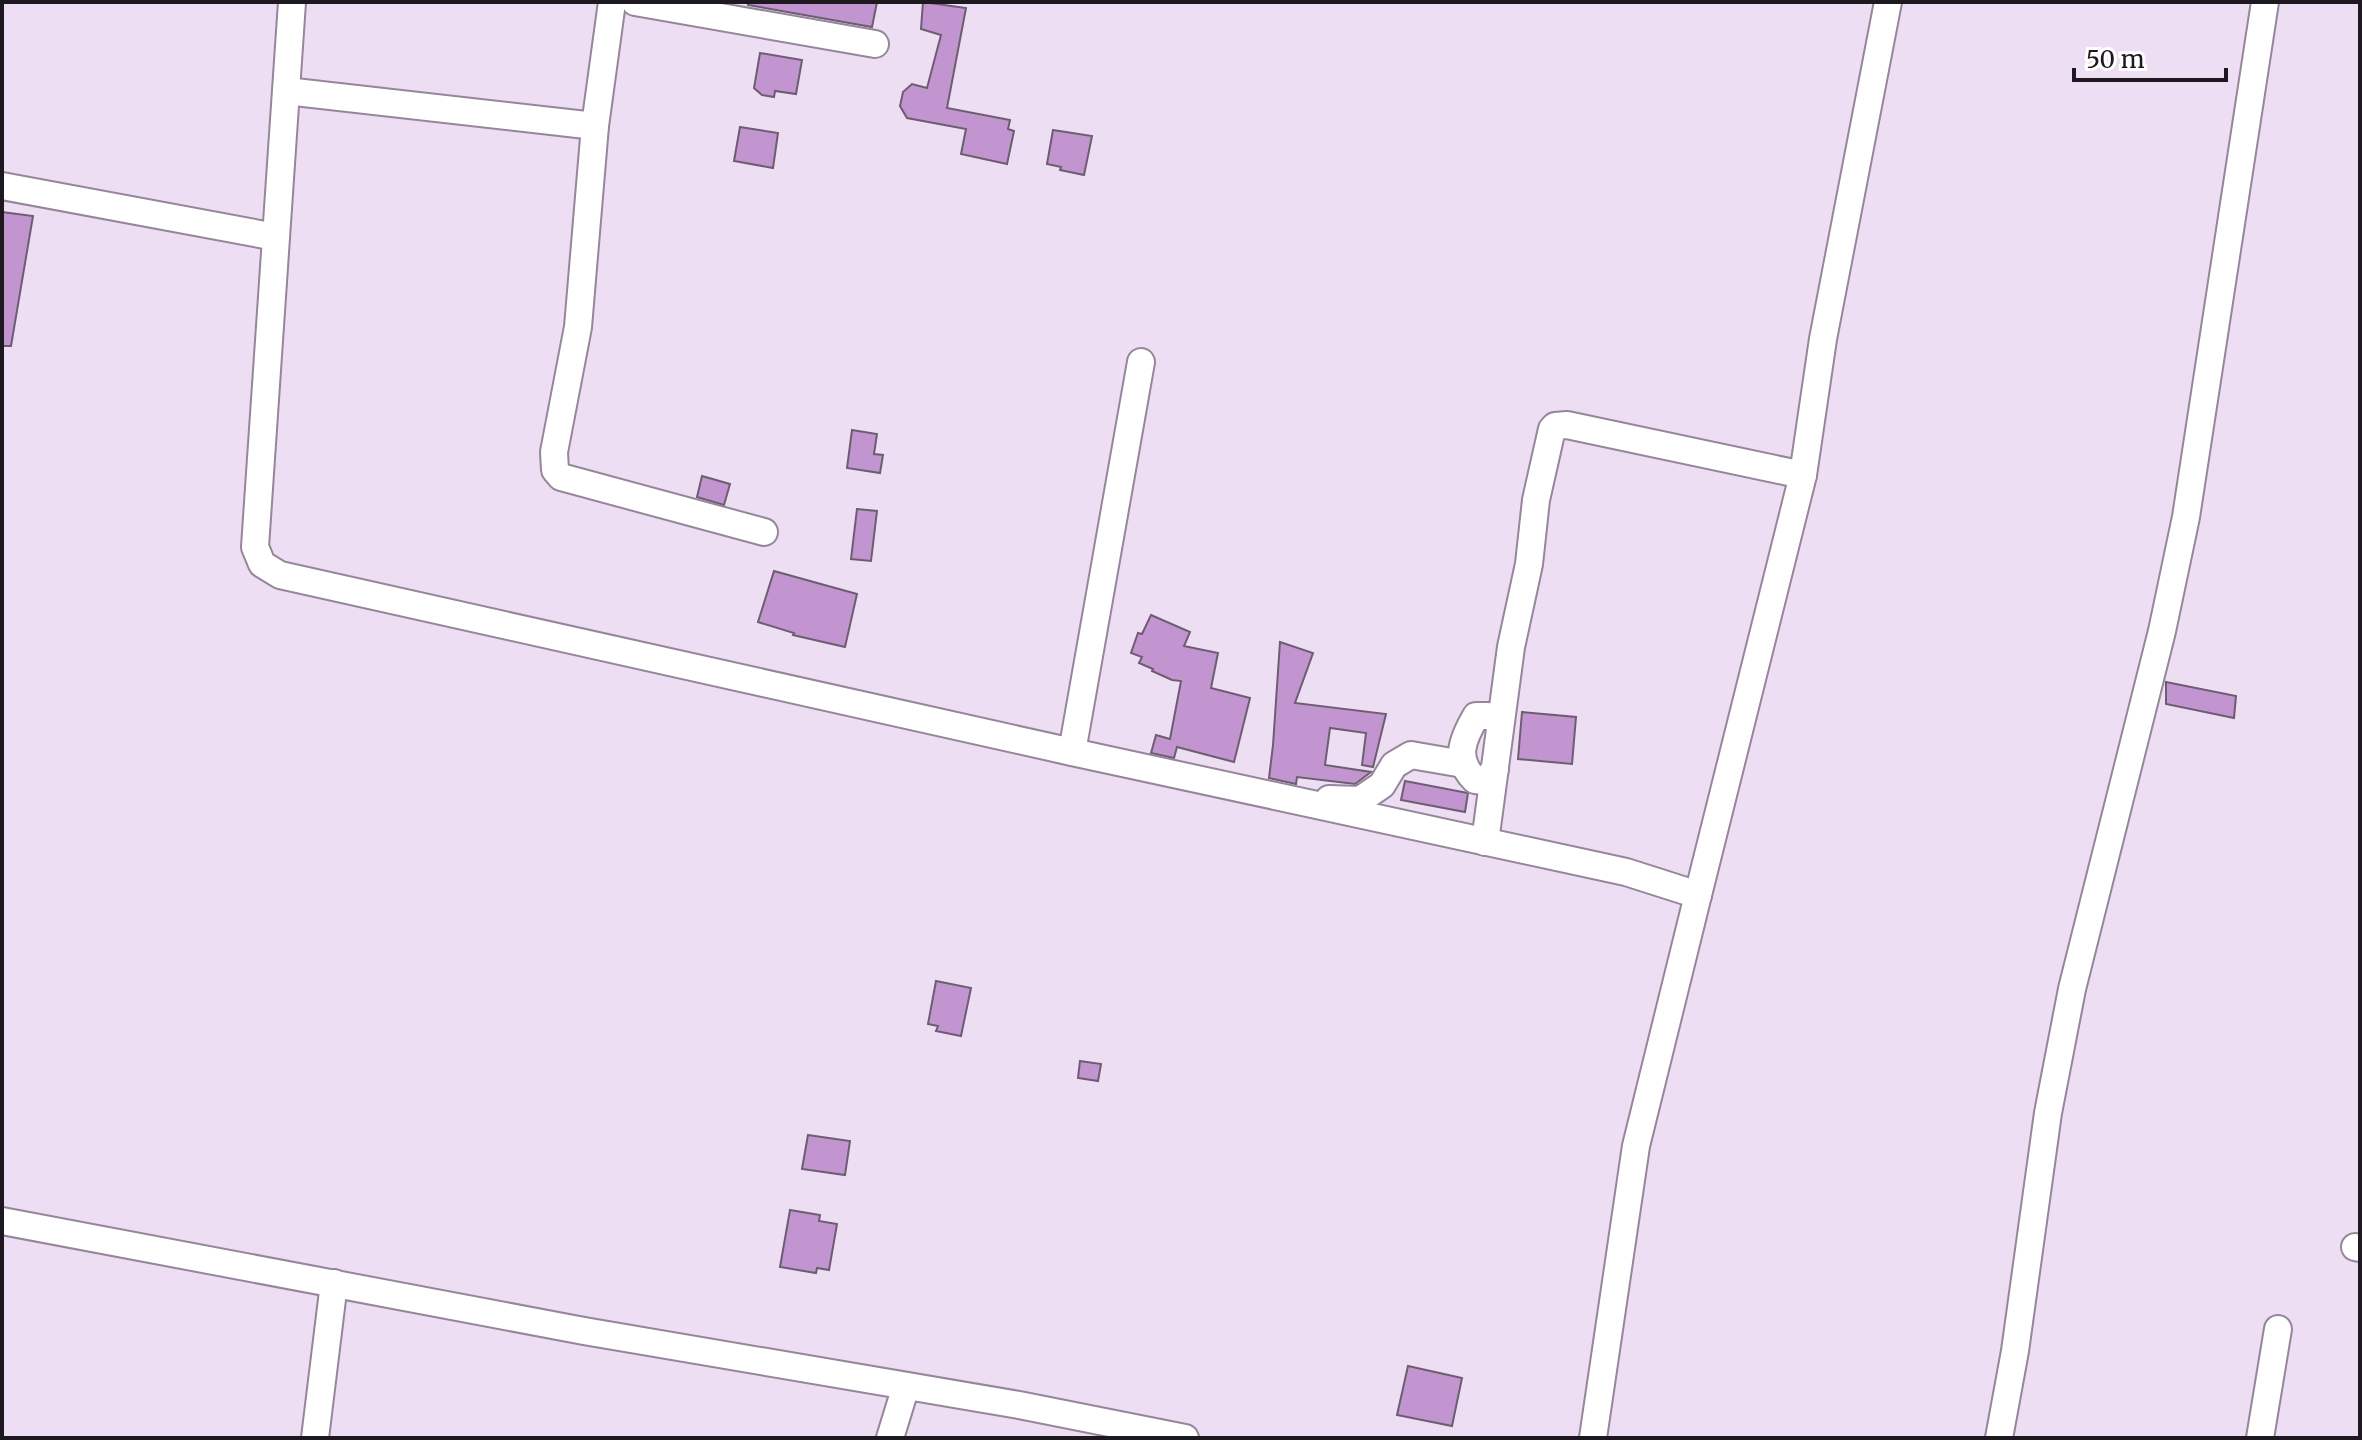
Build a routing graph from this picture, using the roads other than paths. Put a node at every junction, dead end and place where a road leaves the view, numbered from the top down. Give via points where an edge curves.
1 (292, 2) edge
2 (612, 2) edge
3 (635, 2) edge
4 (1888, 2) edge
5 (2265, 2) edge
6 (875, 44) dead end
7 (286, 91) junction
8 (595, 126) junction
9 (2, 186) edge
10 (276, 237) junction
11 (1141, 362) dead end
12 (1803, 475) junction
13 (764, 532) dead end
14 (1501, 720) junction
15 (1072, 752) junction
16 (1463, 764) junction
17 (1495, 769) junction
18 (1305, 803) junction
19 (1485, 842) junction
20 (1698, 895) junction
21 (2, 1221) edge
22 (334, 1283) junction
23 (2278, 1329) dead end
24 (906, 1386) junction
25 (315, 1438) edge
26 (890, 1438) edge
27 (1185, 1438) edge
28 (1593, 1438) edge
29 (1999, 1438) edge
30 (2260, 1438) edge

1 - 7 street
2 - 8 street
3 - 6 street
4 - 12 street via 1823,339
5 - 29 street via 2186,517 2069,1005
7 - 8 street
7 - 10 street
8 - 13 street via 578,327 555,470 561,477
9 - 10 street
10 - 15 street via 255,547 262,564 280,575
11 - 15 street
12 - 14 street via 1555,426 1536,500
12 - 20 street
14 - 16 street via 1476,716 1467,732
14 - 17 street
15 - 18 street
16 - 17 street via 1475,780 1485,781
16 - 18 street via 1411,755 1360,800
17 - 19 street
18 - 19 street
19 - 20 street via 1626,872
20 - 28 street via 1636,1146
21 - 22 street
22 - 24 street
22 - 25 street
23 - 30 street
24 - 26 street
24 - 27 street

